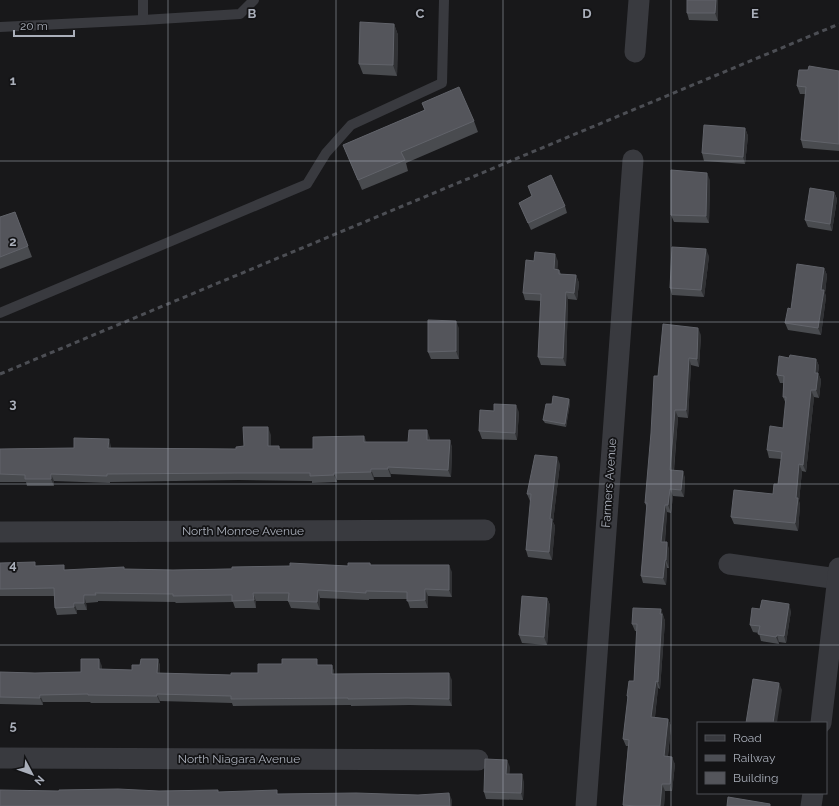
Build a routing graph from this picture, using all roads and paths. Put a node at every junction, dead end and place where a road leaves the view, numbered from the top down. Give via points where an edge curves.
1 (143, 0) edge
2 (254, 0) edge
3 (444, 0) edge
4 (639, 0) edge
5 (143, 20) junction
6 (0, 27) edge
7 (635, 52) dead end
8 (633, 160) dead end
9 (0, 313) edge
10 (485, 530) dead end
11 (0, 532) edge
12 (729, 564) dead end
13 (839, 575) edge
14 (821, 722) edge
15 (0, 758) edge
16 (478, 760) dead end
17 (813, 794) edge
18 (586, 806) edge
19 (812, 806) edge

1 - 5 lane
2 - 5 lane via 240,14
3 - 9 lane via 442,83 351,125 326,153 306,184
4 - 7 street
5 - 6 lane
8 - 18 street, Farmers Avenue
10 - 11 street, North Monroe Avenue
12 - 13 street
13 - 14 street
15 - 16 street, North Niagara Avenue
17 - 19 street

